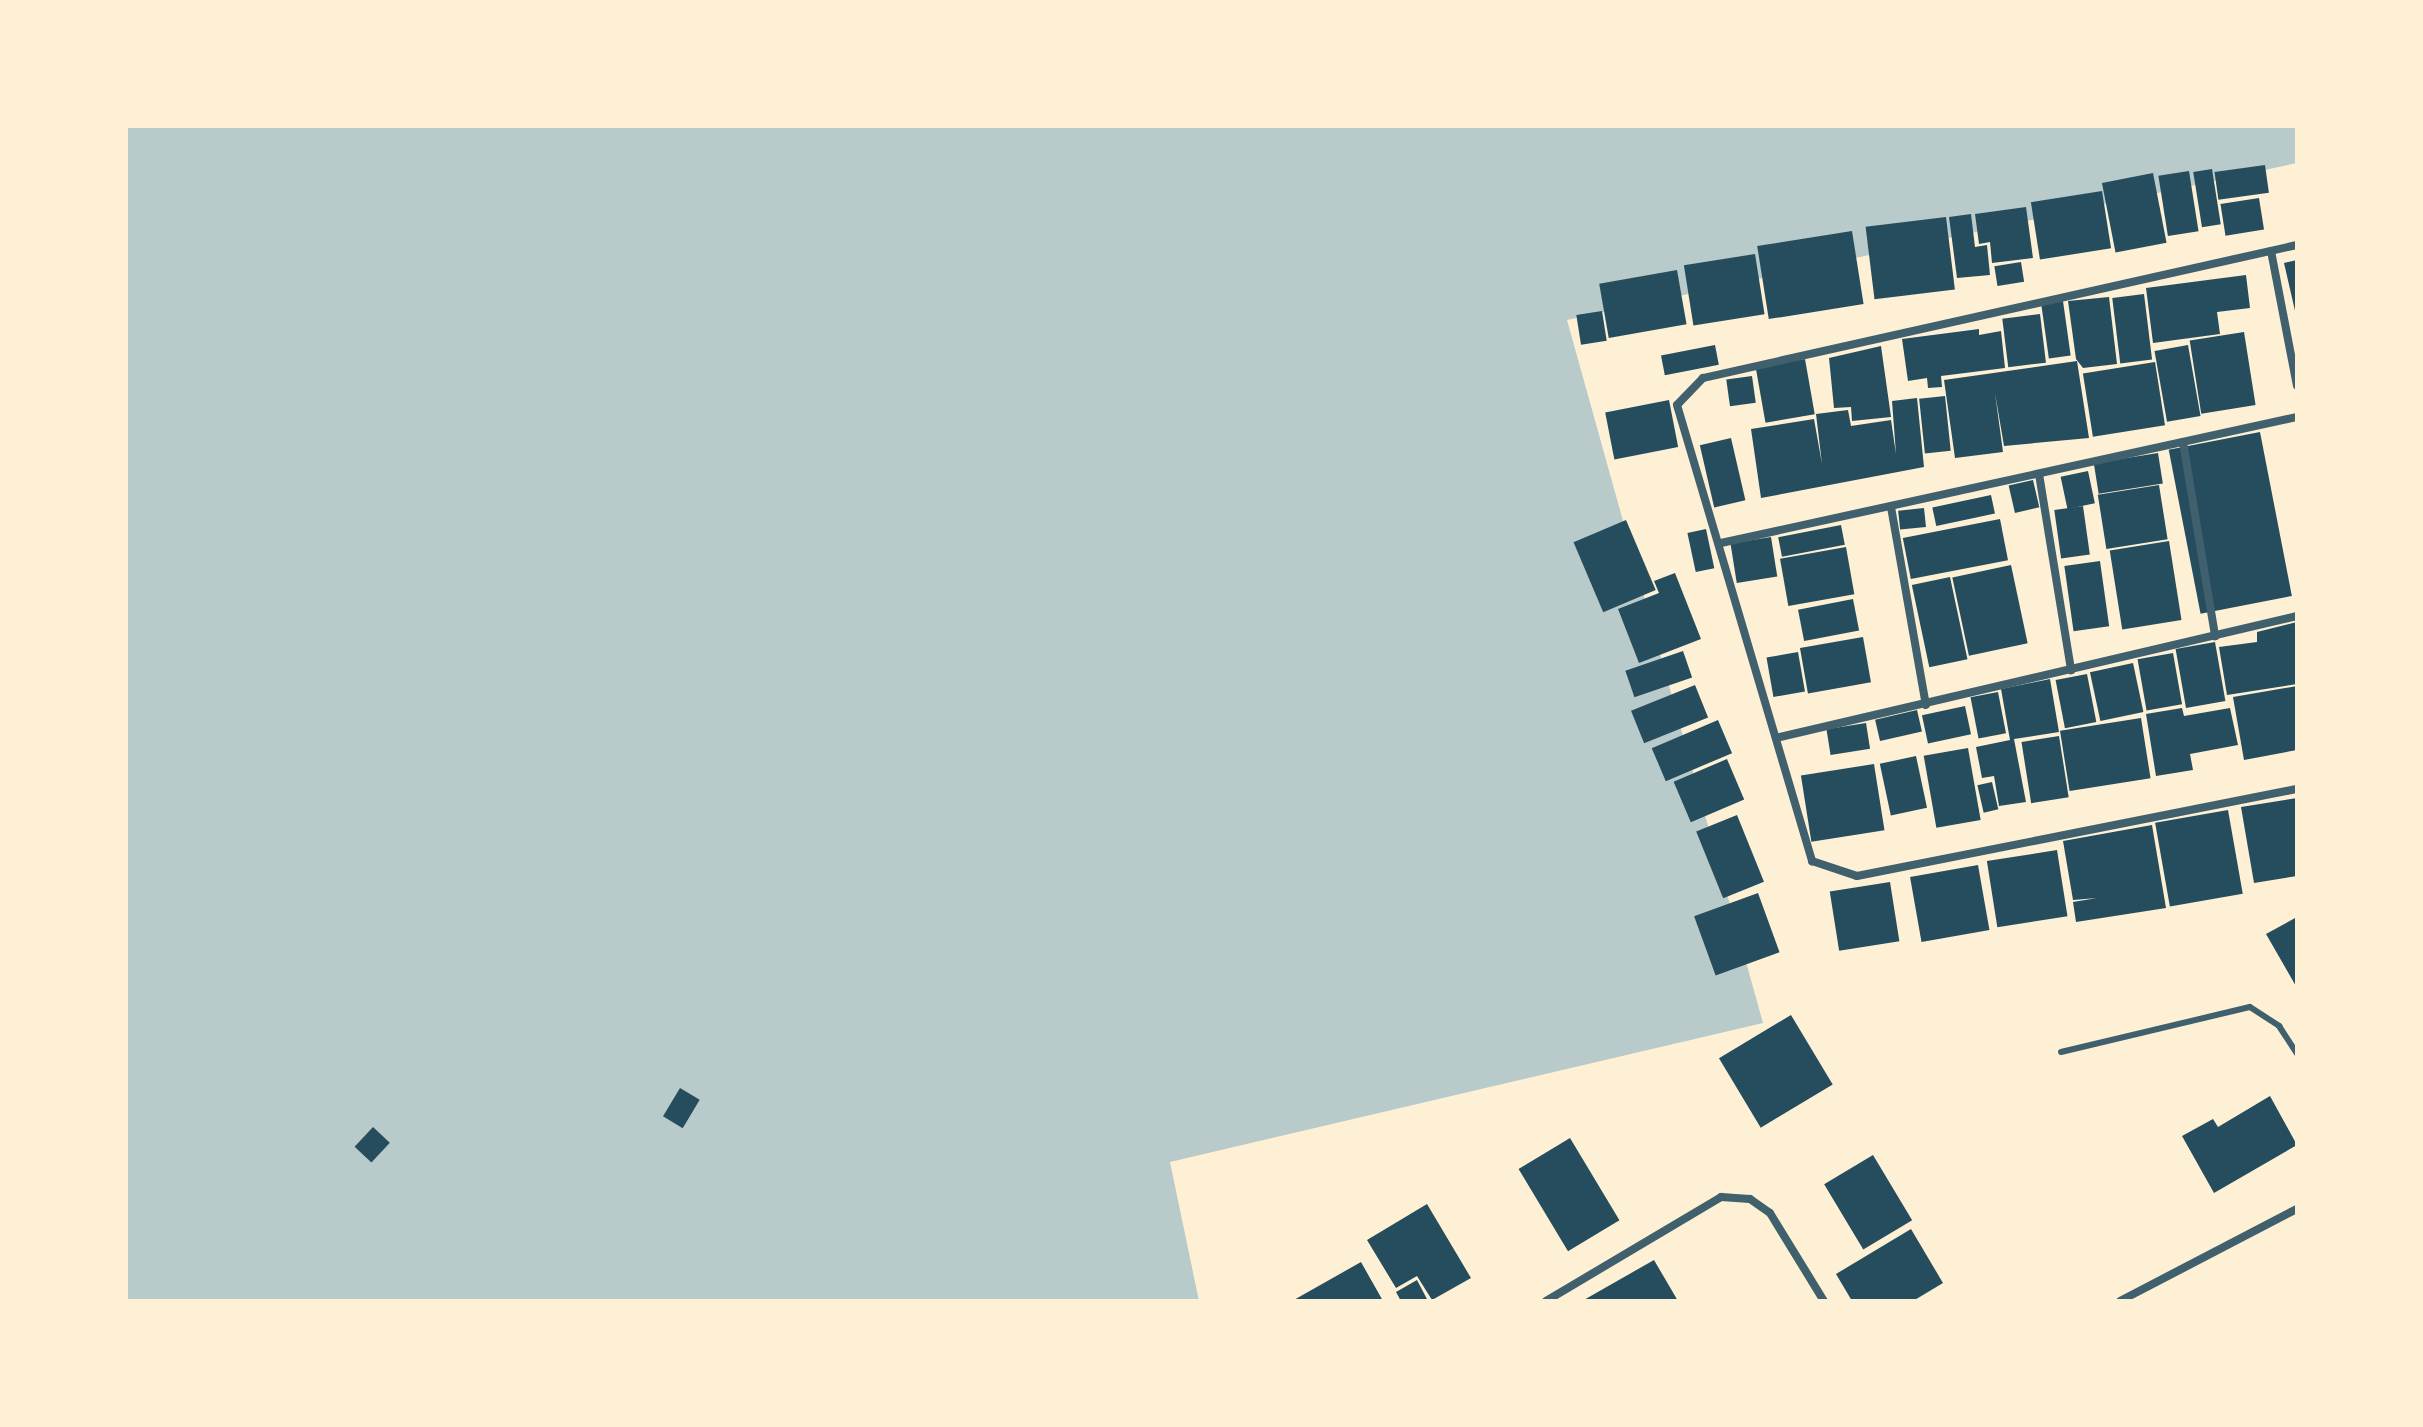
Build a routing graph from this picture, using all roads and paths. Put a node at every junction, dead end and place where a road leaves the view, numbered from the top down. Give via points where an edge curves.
1 (2297, 245) edge
2 (2271, 251) junction
3 (2297, 386) edge
4 (2297, 417) edge
5 (2183, 442) junction
6 (2039, 474) junction
7 (1891, 507) junction
8 (1721, 543) junction
9 (2297, 616) edge
10 (2215, 636) junction
11 (2071, 670) junction
12 (1926, 705) junction
13 (1780, 737) junction
14 (2297, 789) edge
15 (2061, 1052) dead end
16 (2297, 1054) edge
17 (2297, 1209) edge
18 (1546, 1301) edge
19 (1824, 1301) edge
20 (2120, 1301) edge

1 - 2 street
2 - 3 street
2 - 8 street via 1703,378 1677,405
4 - 5 street
5 - 6 street
5 - 10 street
6 - 7 street
6 - 11 street
7 - 8 street
7 - 12 street
8 - 13 street
9 - 10 street
10 - 11 street
11 - 12 street
12 - 13 street
13 - 14 street via 1812,861 1839,875
15 - 16 lane via 2250,1007 2279,1026
17 - 20 street
18 - 19 street via 1721,1197 1750,1199 1770,1213

